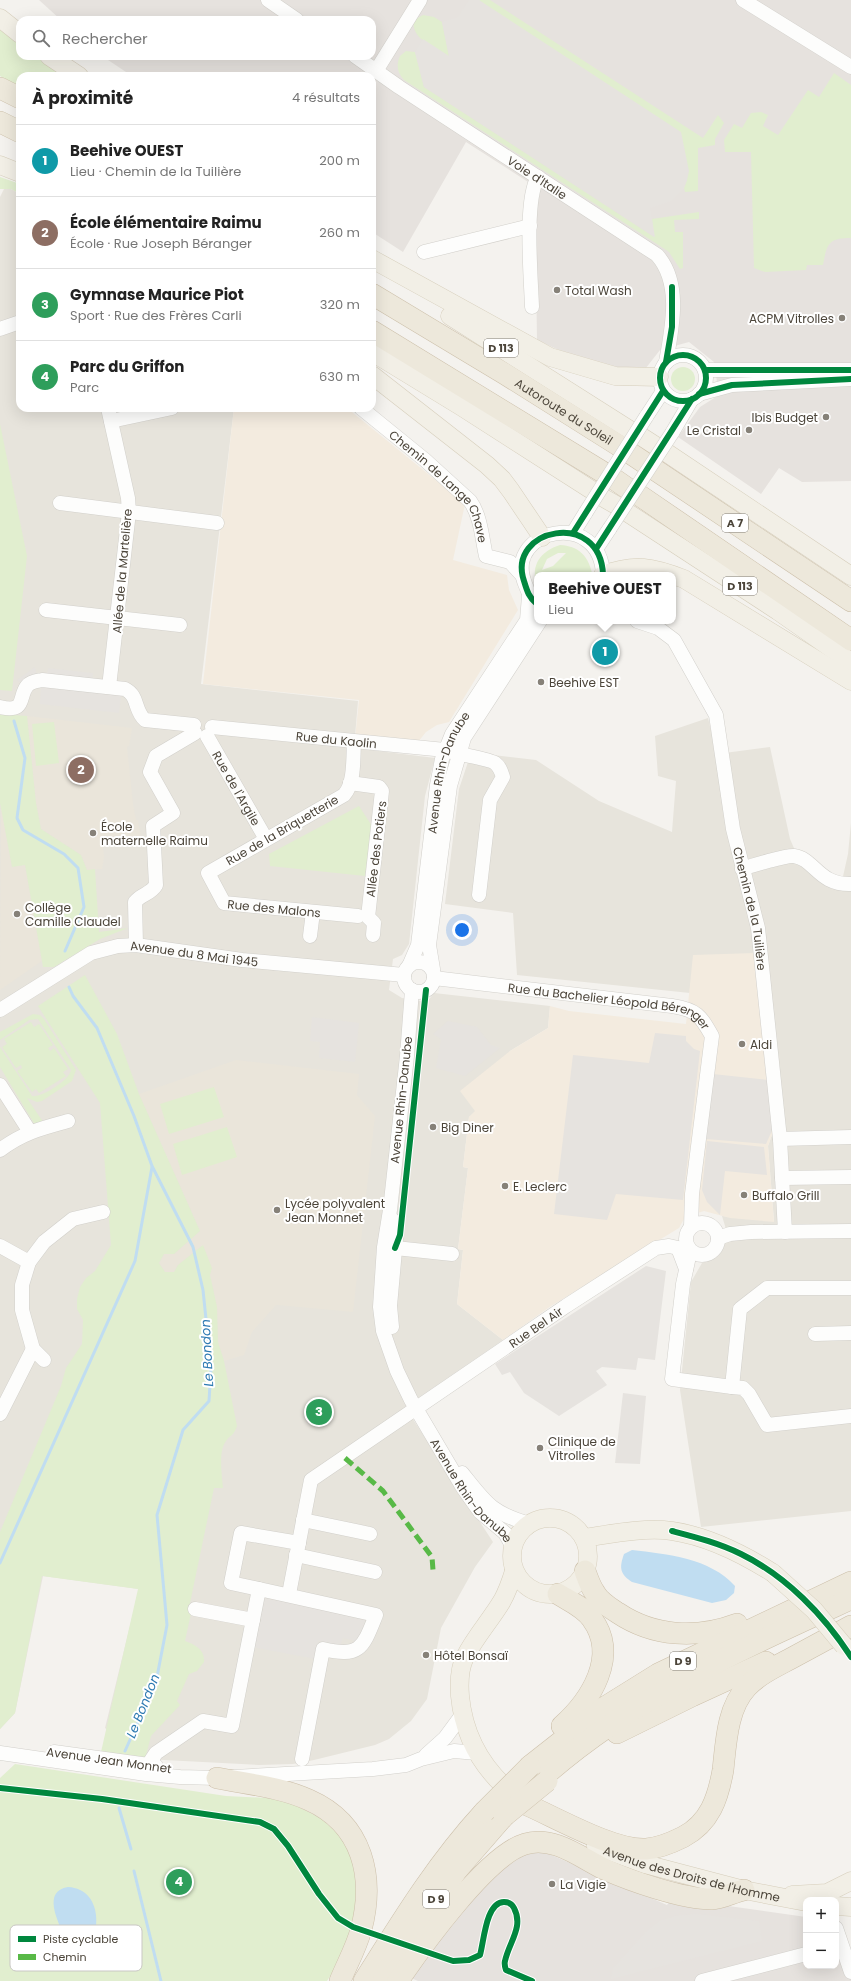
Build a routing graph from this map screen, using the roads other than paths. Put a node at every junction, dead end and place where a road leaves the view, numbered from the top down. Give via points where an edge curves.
1 (268, 0) edge
2 (420, 0) edge
3 (743, 0) edge
4 (291, 16) edge
5 (0, 18) edge
6 (16, 31) edge
7 (55, 60) edge
8 (361, 60) edge
9 (851, 67) edge
10 (376, 71) junction
11 (73, 72) edge
12 (0, 88) edge
13 (16, 96) edge
14 (0, 122) edge
15 (16, 130) edge
16 (0, 165) edge
17 (16, 171) edge
18 (538, 177) junction
19 (530, 226) junction
20 (424, 252) dead end
21 (376, 261) edge
22 (376, 267) edge
23 (376, 296) edge
24 (532, 307) dead end
25 (16, 323) edge
26 (672, 327) junction
27 (0, 329) edge
28 (376, 333) edge
29 (376, 354) edge
30 (691, 356) junction
31 (705, 370) junction
32 (851, 370) edge
33 (663, 376) junction
34 (376, 379) edge
35 (851, 379) edge
36 (696, 397) junction
37 (137, 412) edge
38 (366, 412) edge
39 (110, 415) edge
40 (60, 503) dead end
41 (129, 512) junction
42 (217, 523) dead end
43 (573, 533) junction
44 (542, 538) junction
45 (596, 549) junction
46 (525, 556) junction
47 (510, 562) junction
48 (603, 572) edge
49 (612, 572) edge
50 (664, 572) edge
51 (521, 574) junction
52 (676, 576) edge
53 (851, 576) edge
54 (533, 600) edge
55 (851, 602) edge
56 (46, 610) dead end
57 (118, 618) junction
58 (538, 624) edge
59 (646, 624) edge
60 (180, 626) dead end
61 (851, 640) edge
62 (851, 662) edge
63 (851, 681) edge
64 (109, 687) junction
65 (8, 708) edge
66 (202, 730) junction
67 (354, 742) junction
68 (445, 750) junction
69 (460, 756) junction
70 (350, 783) junction
71 (266, 839) junction
72 (742, 869) junction
73 (208, 872) joint
74 (851, 884) edge
75 (479, 895) dead end
76 (313, 912) junction
77 (363, 916) junction
78 (373, 935) dead end
79 (310, 936) dead end
80 (136, 945) junction
81 (407, 970) junction
82 (434, 974) junction
83 (412, 990) junction
84 (0, 1010) edge
85 (0, 1085) edge
86 (68, 1121) dead end
87 (30, 1132) junction
88 (851, 1137) edge
89 (780, 1139) junction
90 (0, 1150) edge
91 (851, 1177) edge
92 (782, 1178) junction
93 (692, 1194) junction
94 (103, 1212) dead end
95 (689, 1229) junction
96 (713, 1230) junction
97 (851, 1231) edge
98 (784, 1232) junction
99 (0, 1246) edge
100 (390, 1247) junction
101 (656, 1248) junction
102 (689, 1249) junction
103 (452, 1254) dead end
104 (702, 1255) junction
105 (29, 1262) junction
106 (686, 1269) junction
107 (683, 1284) junction
108 (851, 1288) edge
109 (815, 1334) dead end
110 (851, 1334) edge
111 (33, 1349) junction
112 (44, 1360) dead end
113 (732, 1387) junction
114 (416, 1407) junction
115 (0, 1414) edge
116 (851, 1416) edge
117 (431, 1433) junction
118 (303, 1520) junction
119 (530, 1524) junction
120 (370, 1534) dead end
121 (584, 1538) junction
122 (513, 1547) junction
123 (297, 1550) junction
124 (514, 1570) junction
125 (586, 1571) junction
126 (375, 1572) dead end
127 (851, 1573) edge
128 (851, 1582) edge
129 (259, 1589) junction
130 (289, 1594) junction
131 (558, 1594) junction
132 (851, 1599) edge
133 (194, 1609) dead end
134 (851, 1624) edge
135 (252, 1627) junction
136 (848, 1652) edge
137 (462, 1714) junction
138 (0, 1744) edge
139 (0, 1753) edge
140 (476, 1753) junction
141 (302, 1759) dead end
142 (421, 1759) junction
143 (107, 1764) junction
144 (148, 1765) junction
145 (131, 1767) junction
146 (536, 1771) junction
147 (217, 1778) junction
148 (527, 1804) junction
149 (491, 1814) junction
150 (851, 1881) edge
151 (744, 1890) junction
152 (774, 1896) junction
153 (803, 1901) edge
154 (839, 1906) edge
155 (851, 1907) edge
156 (838, 1933) edge
157 (843, 1945) edge
158 (803, 1955) edge
159 (851, 1972) edge
160 (340, 1981) edge
161 (364, 1981) edge
162 (383, 1981) edge
163 (398, 1981) edge
164 (702, 1981) edge

1 - 4 street
2 - 10 street
3 - 9 street
5 - 6 main road
7 - 11 main road
8 - 10 street, Voie d'Italie
10 - 18 street, Voie d'Italie
12 - 13 highway
14 - 15 highway
16 - 17 main road
18 - 19 street via 533,188
18 - 26 street, Voie d'Italie via 648,249 663,262 671,283
19 - 20 street
19 - 24 street
21 - 33 main road via 550,357 615,376
22 - 53 main road, D 113 via 649,442
23 - 55 highway, Autoroute du Soleil / A 7 via 618,445
25 - 27 street
26 - 30 street, Voie d'Italie
26 - 33 street, Voie d'Italie
28 - 61 highway, A 7 via 620,483
29 - 62 main road, D 113 via 609,501 778,611
30 - 31 street via 697,359
30 - 33 street via 677,355
31 - 32 street
31 - 36 street via 706,383
33 - 36 street via 676,400
33 - 43 street, bridge via 646,417
34 - 44 main road via 502,479
35 - 36 street via 732,385
36 - 45 street, bridge
37 - 39 street
38 - 47 street, Chemin de Lange Chave via 470,501 478,518 486,556
39 - 41 street, Allée de la Martelière
40 - 41 street
41 - 42 street
41 - 57 street, Allée de la Martelière
43 - 44 street via 552,533
43 - 45 street
44 - 46 street via 529,548
45 - 48 street
46 - 47 street
46 - 51 street
47 - 51 street
49 - 50 main road via 642,566
51 - 54 street
52 - 63 main road
54 - 68 street, Avenue Rhin-Danube via 523,627 452,734
56 - 57 street
57 - 60 street
57 - 64 street, Allée de la Martelière
58 - 69 street, Avenue Rhin-Danube via 464,738
59 - 72 street, Chemin de la Tuilière via 658,628 674,640 716,715 733,830
64 - 65 street, Rue du Kaolin via 42,680 27,686 22,703
64 - 66 street, Rue du Kaolin via 131,692 139,716 145,720
66 - 67 street, Rue du Kaolin
66 - 71 street, Rue de l'Argile
66 - 80 street via 156,756 150,772 173,813 153,826 156,885 135,902
67 - 68 street, Rue du Kaolin
67 - 70 street
68 - 69 street, Rue du Kaolin
68 - 81 street, Avenue Rhin-Danube via 437,780 418,945
69 - 75 street, Rue du Kaolin via 494,762 500,768 503,777 490,800
69 - 82 street, Avenue Rhin-Danube via 450,786 429,945
70 - 71 street, Rue de la Briquetterie via 344,795
70 - 77 street, Allée des Potiers via 379,787 382,791
71 - 73 street, Rue de la Briquetterie
72 - 74 street via 793,856 803,860 833,882
72 - 89 street, Chemin de la Tuilière via 758,928
73 - 76 street, Rue des Malons via 224,903
76 - 77 street, Rue des Malons
76 - 79 street
77 - 78 street via 374,923
80 - 81 street, Avenue du 8 Mai 1945 via 242,960
80 - 84 street, Avenue du 8 Mai 1945 via 103,949 79,960
81 - 82 street via 422,962 430,966
81 - 83 street via 406,983
82 - 83 street via 430,987 426,990
82 - 93 street, Rue du Bachelier Léopold Bérenger via 688,1008 699,1014 712,1036
83 - 100 street, Avenue Rhin-Danube via 390,1210 396,1239
85 - 87 street
86 - 87 street
87 - 90 street via 14,1139
88 - 89 street
89 - 92 street, Chemin de la Tuilière
91 - 92 street
92 - 98 street, Chemin de la Tuilière
93 - 95 street, Rue du Bachelier Léopold Bérenger
93 - 96 street
94 - 105 street via 73,1219 44,1242
95 - 96 street via 699,1223
95 - 101 street, Rue Bel Air
95 - 102 street via 686,1240
96 - 98 street via 730,1226 751,1232
96 - 104 street via 717,1243 712,1252
97 - 98 street
99 - 105 street
100 - 103 street
100 - 114 street, Avenue Rhin-Danube via 390,1306 397,1371
101 - 106 street via 678,1248
101 - 114 street, Rue Bel Air
102 - 104 street
102 - 106 street
104 - 107 street
105 - 111 street via 22,1285 22,1310
106 - 107 street
107 - 113 street via 672,1380
108 - 113 street via 767,1288 740,1310
109 - 110 street
111 - 112 street
111 - 115 street
113 - 116 street via 743,1388 749,1394 767,1425
114 - 117 street, Avenue Rhin-Danube
114 - 118 street, Rue Bel Air via 311,1480
117 - 119 street, Avenue Rhin-Danube via 492,1508
117 - 122 street, Avenue Rhin-Danube via 470,1499 480,1512 505,1533
118 - 120 street
118 - 123 street, Rue Bel Air
119 - 121 main road via 541,1519 554,1518 576,1528
119 - 122 main road via 516,1538
121 - 125 main road via 588,1550
121 - 136 main road, bridge via 672,1531 741,1554 773,1573 814,1610
122 - 124 main road
123 - 126 street
123 - 129 street via 241,1533 231,1583
123 - 130 street, Rue Bel Air
124 - 131 main road via 519,1580 536,1592
124 - 137 main road, Avenue des Droits de l'Homme via 504,1596 462,1663
125 - 127 highway via 590,1586 600,1600 623,1616 655,1630 687,1634 716,1631 744,1622
125 - 131 main road via 579,1582
128 - 146 highway, D 9 via 658,1674 605,1707
129 - 130 street
129 - 135 street
130 - 141 street via 376,1615 361,1647 339,1653 323,1649
131 - 146 highway via 585,1610 592,1618 601,1639 602,1664 587,1700
132 - 146 highway, D 9 via 742,1649 644,1702
133 - 135 street
134 - 146 highway, D 9 via 631,1725 599,1744
134 - 148 highway via 761,1676 747,1687 739,1698 729,1724 715,1804 702,1823 687,1835 659,1847 628,1847 600,1838
135 - 144 street via 232,1726 203,1721 156,1752
137 - 140 main road, Avenue des Droits de l'Homme
137 - 142 street, Avenue Jean Monnet via 445,1738
138 - 143 street, Avenue Jean Monnet
139 - 143 street, Avenue Jean Monnet
140 - 142 street, Avenue Jean Monnet via 454,1751
140 - 148 main road, Avenue des Droits de l'Homme via 497,1778
142 - 147 street, Avenue Jean Monnet via 406,1765 373,1769
143 - 145 street, Avenue Jean Monnet
144 - 145 street, Avenue Jean Monnet
144 - 147 street, Avenue Jean Monnet
145 - 147 street, Avenue Jean Monnet via 180,1778
146 - 149 highway
146 - 149 highway, D 9, bridge
147 - 160 highway via 310,1800 338,1818 352,1835 367,1880 367,1902 361,1931
148 - 151 main road, Avenue des Droits de l'Homme via 581,1839 610,1852 644,1864
149 - 161 highway via 443,1849 407,1904 382,1953
149 - 162 highway, D 9
150 - 152 main road via 827,1893
151 - 152 main road, Avenue des Droits de l'Homme
151 - 163 highway via 714,1900 685,1896 624,1877 561,1847 547,1843 524,1844 497,1860 481,1876
152 - 153 main road, Avenue des Droits de l'Homme
154 - 155 main road
156 - 157 street
157 - 159 street
158 - 164 street

